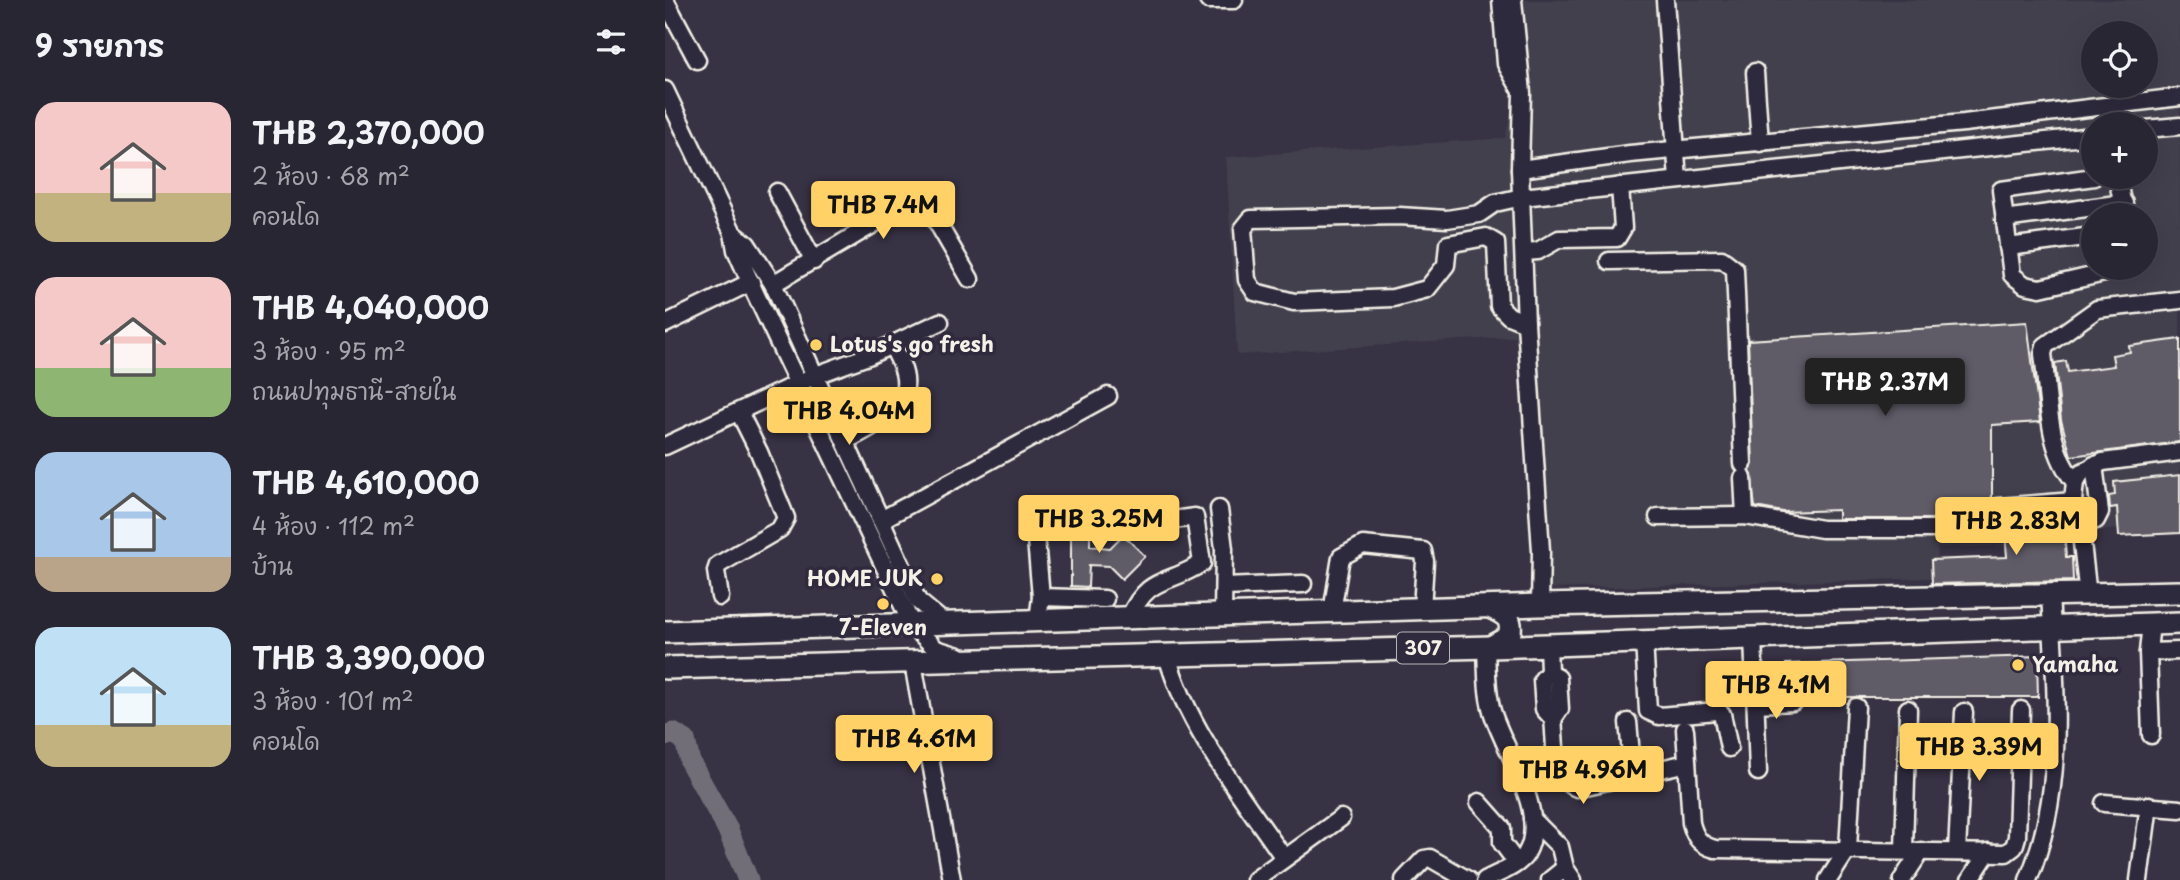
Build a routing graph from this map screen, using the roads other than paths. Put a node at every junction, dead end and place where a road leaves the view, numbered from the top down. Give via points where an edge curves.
1 (665, 0) edge
2 (1208, 0) edge
3 (1234, 0) edge
4 (1501, 0) edge
5 (1513, 0) edge
6 (1665, 0) edge
7 (697, 60) dead end
8 (1755, 72) dead end
9 (665, 90) edge
10 (1522, 93) junction
11 (2180, 97) edge
12 (2091, 108) junction
13 (2091, 112) edge
14 (2180, 126) edge
15 (2158, 128) edge
16 (2081, 136) edge
17 (1760, 143) junction
18 (1678, 150) junction
19 (1520, 169) junction
20 (2081, 179) edge
21 (1678, 180) junction
22 (1620, 186) junction
23 (777, 192) dead end
24 (1522, 197) junction
25 (2081, 213) edge
26 (1447, 219) junction
27 (2004, 219) junction
28 (733, 233) junction
29 (2081, 238) edge
30 (1448, 244) junction
31 (2008, 247) junction
32 (1524, 252) junction
33 (814, 261) junction
34 (1609, 261) dead end
35 (970, 279) dead end
36 (2081, 279) edge
37 (751, 282) junction
38 (773, 284) junction
39 (2180, 300) edge
40 (940, 322) dead end
41 (1526, 323) junction
42 (665, 324) edge
43 (892, 345) junction
44 (815, 375) junction
45 (799, 383) junction
46 (1108, 396) dead end
47 (739, 412) junction
48 (845, 441) junction
49 (665, 446) edge
50 (2180, 452) edge
51 (2094, 465) junction
52 (2075, 482) junction
53 (2073, 501) junction
54 (1219, 509) dead end
55 (1745, 516) junction
56 (1034, 517) dead end
57 (1658, 517) dead end
58 (881, 520) junction
59 (1165, 521) dead end
60 (2080, 525) junction
61 (1303, 584) dead end
62 (1224, 587) junction
63 (2180, 592) edge
64 (2050, 596) junction
65 (2088, 596) junction
66 (720, 597) dead end
67 (1041, 597) junction
68 (1105, 598) dead end
69 (1540, 605) junction
70 (1567, 606) junction
71 (1490, 607) junction
72 (1422, 609) junction
73 (1332, 612) junction
74 (1223, 615) junction
75 (1129, 618) junction
76 (1038, 620) junction
77 (2151, 623) junction
78 (2180, 623) edge
79 (912, 625) junction
80 (947, 625) junction
81 (2052, 626) junction
82 (665, 632) edge
83 (1753, 636) junction
84 (1644, 640) junction
85 (1557, 643) junction
86 (1489, 647) junction
87 (2180, 651) edge
88 (2148, 652) junction
89 (1167, 654) junction
90 (970, 658) junction
91 (913, 663) junction
92 (665, 668) edge
93 (1793, 702) dead end
94 (1757, 704) junction
95 (1856, 707) dead end
96 (1908, 709) dead end
97 (2021, 710) dead end
98 (1964, 712) dead end
99 (1628, 722) dead end
100 (1685, 729) dead end
101 (2151, 735) dead end
102 (1728, 748) dead end
103 (1687, 763) junction
104 (1758, 772) dead end
105 (1633, 776) junction
106 (1479, 802) dead end
107 (2104, 803) dead end
108 (2149, 806) junction
109 (2180, 809) edge
110 (1341, 818) dead end
111 (1532, 819) junction
112 (1848, 849) junction
113 (1912, 851) junction
114 (1957, 852) junction
115 (1988, 852) junction
116 (1284, 858) junction
117 (1517, 863) junction
118 (1569, 874) edge
119 (952, 880) edge
120 (1255, 880) edge
121 (1404, 880) edge
122 (1466, 880) edge
123 (1485, 880) edge
124 (1550, 880) edge
125 (1828, 880) edge
126 (1902, 880) edge
127 (1970, 880) edge
128 (2028, 880) edge
129 (2139, 880) edge

1 - 7 street
2 - 3 street
4 - 10 street via 1507,64
5 - 10 street
6 - 18 street
8 - 17 street
9 - 28 street
10 - 19 street
11 - 12 street
12 - 13 street
12 - 17 street
14 - 15 street
16 - 21 street
17 - 18 street
18 - 19 street
18 - 21 street
19 - 24 street
20 - 27 street via 2001,190
21 - 22 street
22 - 24 street
22 - 32 street via 1623,228 1617,238 1559,239 1538,251
23 - 33 street
24 - 26 street via 1495,203 1479,214
24 - 32 street
25 - 27 street
26 - 30 street
26 - 30 street via 1251,219 1243,229 1247,280 1255,292 1294,302 1393,298 1427,289 1446,265
27 - 31 street
28 - 37 street
28 - 38 street via 747,244
29 - 31 street
30 - 41 street via 1473,237 1496,243 1499,306
31 - 36 street via 2011,275 2031,287
32 - 41 street
33 - 35 street via 923,198
33 - 38 street
34 - 55 street via 1722,259 1735,269
37 - 42 street
37 - 45 street
38 - 44 street
39 - 52 street via 2097,309 2045,346 2055,444 2059,461
40 - 43 street
41 - 69 street via 1541,551
43 - 44 street
43 - 48 street via 904,371 905,388 894,408 874,427
44 - 45 street
44 - 48 street
45 - 47 street
45 - 79 street
46 - 58 street
47 - 49 street
47 - 66 street via 786,518 780,529 718,565
48 - 58 street
50 - 51 street
51 - 52 street
51 - 60 street via 2101,512 2095,520
52 - 53 street
53 - 55 street via 1998,507 1934,529 1822,529
53 - 60 street
54 - 62 street
55 - 57 street
56 - 67 street
58 - 80 street via 918,601
59 - 75 street via 1195,517 1202,563 1153,585 1139,596
60 - 65 street
61 - 62 street
62 - 74 street
63 - 65 main road, 307
64 - 65 main road, 307
64 - 70 main road, 307
64 - 81 street
67 - 68 street
67 - 76 street
69 - 70 main road, 307
69 - 71 main road, 307
70 - 85 main road via 1550,620
71 - 72 main road, 307
71 - 86 main road via 1512,624 1510,637
72 - 73 main road, 307
72 - 73 street via 1423,551 1363,545 1342,557
73 - 74 main road, 307
74 - 75 main road, 307
75 - 76 main road, 307
76 - 80 main road, 307
77 - 78 main road, 307
77 - 81 main road, 307
77 - 88 street
79 - 80 main road, 307
79 - 82 main road, 307
79 - 90 street via 936,649
81 - 83 main road, 307
81 - 128 street via 2056,761 2038,856
83 - 84 main road, 307
83 - 94 street
84 - 85 main road, 307
84 - 102 street via 1648,711 1659,716 1717,711 1726,724
85 - 86 main road, 307
85 - 105 street via 1549,672 1558,678 1560,709 1553,719 1564,781 1584,787
86 - 89 main road, 307
86 - 111 street via 1492,713 1520,771
87 - 88 street
88 - 101 street
89 - 90 main road, 307
89 - 116 street via 1175,684 1235,787
90 - 91 main road, 307
91 - 92 main road, 307
91 - 119 street
93 - 94 street
94 - 104 street
95 - 112 street
96 - 113 street
97 - 115 street via 2017,837 2006,853
98 - 114 street
99 - 105 street
100 - 103 street
103 - 105 street
103 - 112 street via 1691,823 1703,846
106 - 117 street via 1502,828 1502,843
107 - 108 street
108 - 109 street
108 - 129 street
110 - 116 street
111 - 117 street via 1528,852
111 - 118 street via 1559,847
112 - 113 street
112 - 125 street
113 - 114 street
113 - 126 street
114 - 115 street
115 - 127 street
116 - 120 street
117 - 123 street
118 - 124 street
121 - 122 street via 1430,858

